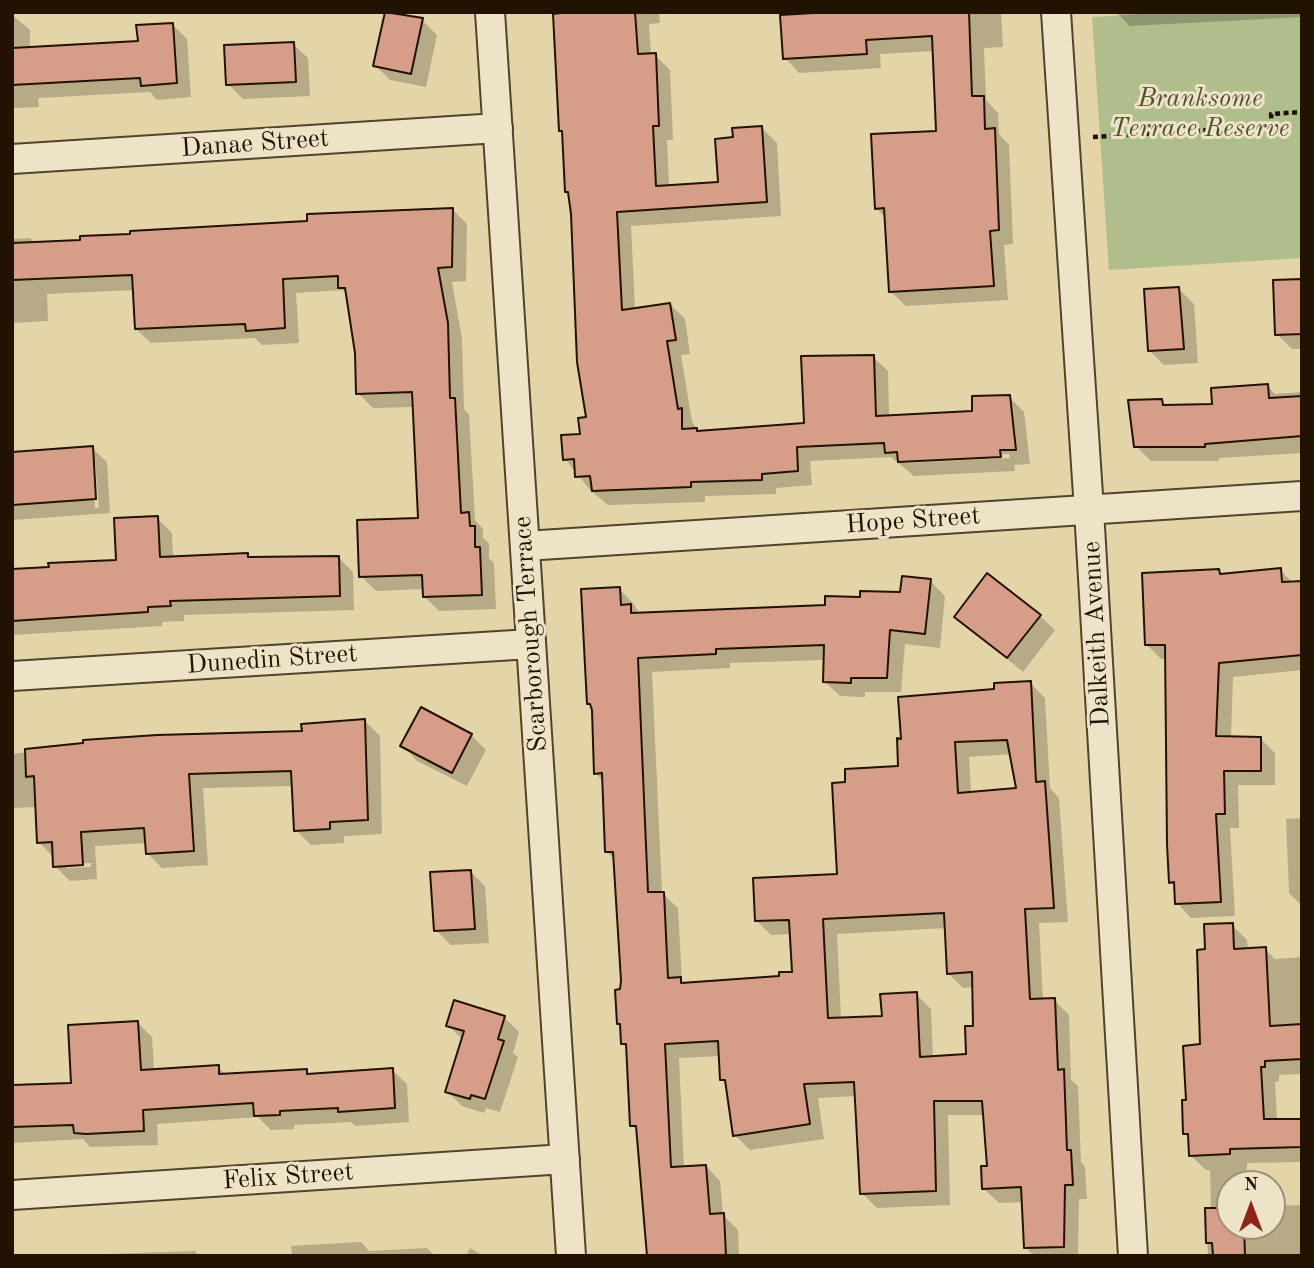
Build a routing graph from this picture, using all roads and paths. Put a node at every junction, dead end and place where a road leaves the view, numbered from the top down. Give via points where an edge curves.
1 (491, 12) edge
2 (1056, 12) edge
3 (1302, 112) edge
4 (498, 128) junction
5 (1065, 139) junction
6 (12, 159) edge
7 (1302, 496) edge
8 (1089, 510) junction
9 (525, 546) junction
10 (531, 644) junction
11 (12, 676) edge
12 (565, 1159) junction
13 (12, 1195) edge
14 (571, 1256) edge
15 (1133, 1256) edge

1 - 4 street, Scarborough Terrace
2 - 5 street, Dalkeith Avenue
3 - 5 path via 1272,114 1272,126
4 - 6 street, Danae Street
4 - 9 street, Scarborough Terrace
5 - 8 street, Dalkeith Avenue
7 - 8 street, Hope Street
8 - 9 street, Hope Street
8 - 15 street, Dalkeith Avenue
9 - 10 street, Scarborough Terrace
10 - 11 street, Dunedin Street
10 - 12 street, Scarborough Terrace
12 - 13 street, Felix Street
12 - 14 street, Scarborough Terrace

